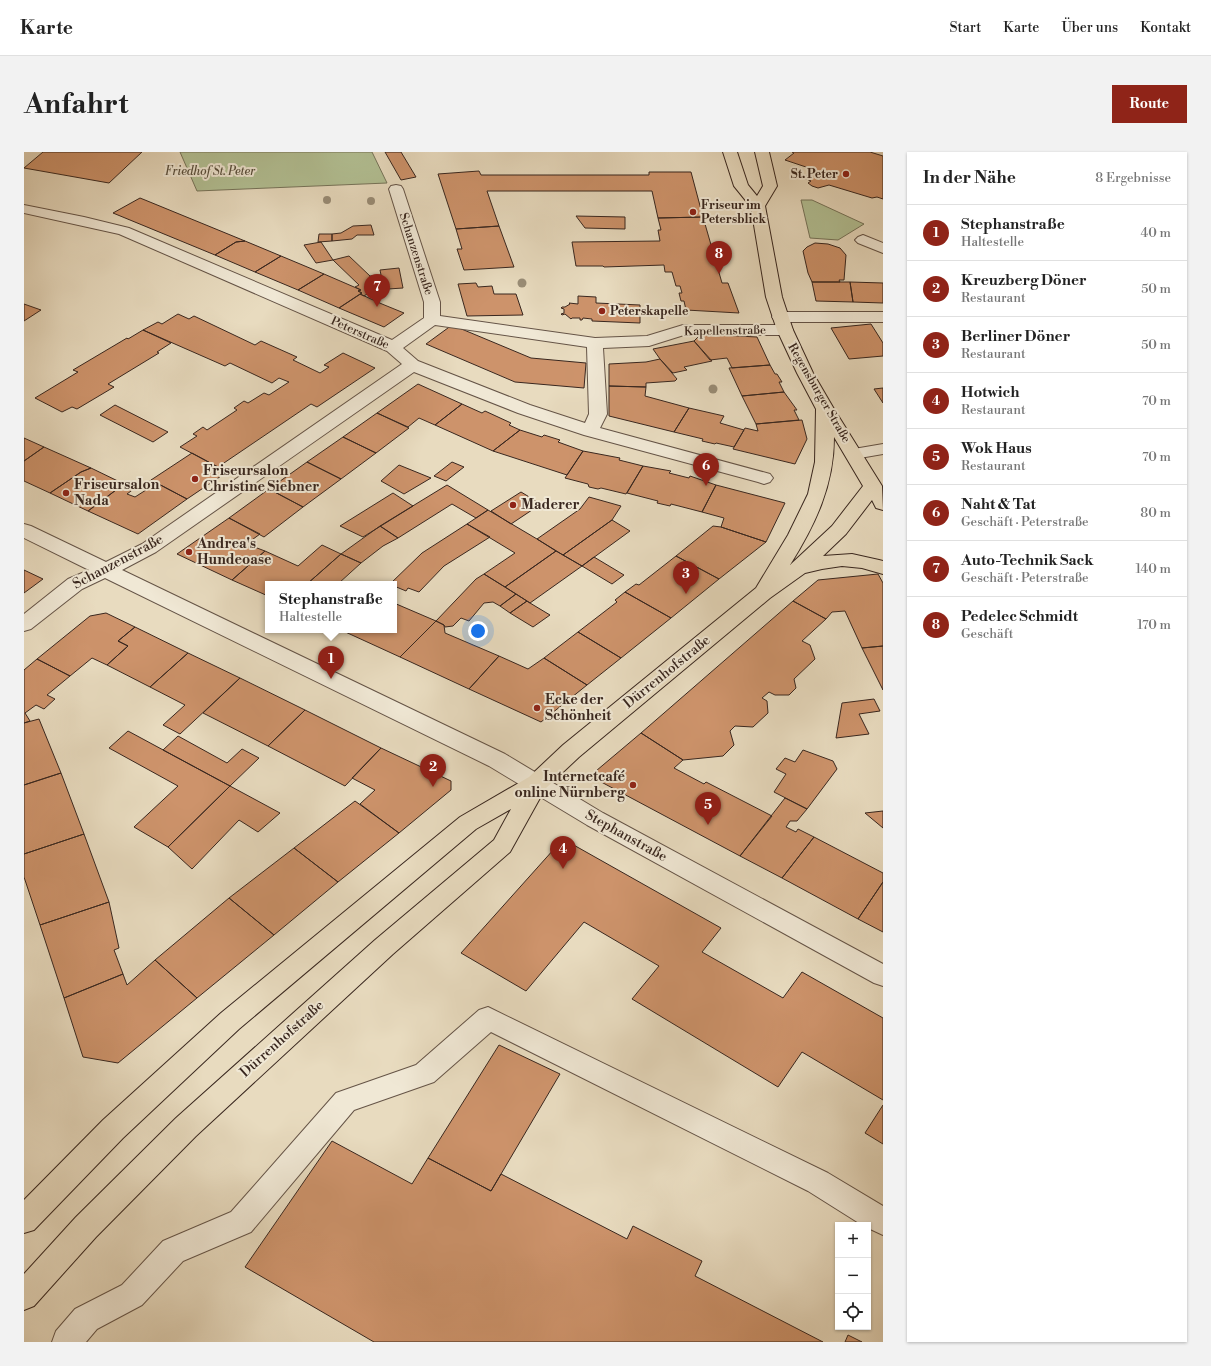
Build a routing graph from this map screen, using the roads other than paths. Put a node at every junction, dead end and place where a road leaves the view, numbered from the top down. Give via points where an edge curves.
1 (730, 152) edge
2 (762, 152) edge
3 (396, 189) dead end
4 (758, 206) junction
5 (24, 209) edge
6 (863, 240) dead end
7 (883, 248) edge
8 (883, 317) edge
9 (432, 320) junction
10 (782, 324) junction
11 (595, 343) junction
12 (393, 347) junction
13 (412, 365) junction
14 (825, 409) junction
15 (590, 431) junction
16 (883, 449) edge
17 (854, 454) junction
18 (764, 478) dead end
19 (873, 486) junction
20 (883, 504) edge
21 (24, 530) edge
22 (883, 568) edge
23 (798, 569) junction
24 (108, 570) junction
25 (763, 593) junction
26 (24, 624) edge
27 (537, 783) junction
28 (883, 976) edge
29 (24, 1220) edge
30 (883, 1222) edge
31 (24, 1296) edge
32 (67, 1342) edge

1 - 4 main road via 741,186
2 - 4 main road via 770,186
3 - 9 street, Schanzenstraße via 432,302
4 - 10 main road, Regensburger Straße via 774,297
5 - 12 street, Peterstraße via 124,231
6 - 7 street
8 - 10 street, Kapellenstraße
9 - 11 street, Kapellenstraße
9 - 12 street
10 - 11 street, Kapellenstraße via 757,331 683,330 650,341
10 - 14 main road, Regensburger Straße via 802,368
11 - 15 street via 598,414
12 - 13 street, Peterstraße
13 - 15 street, Peterstraße via 524,409
13 - 24 street, Schanzenstraße via 149,548
14 - 17 main road, Regensburger Straße
14 - 25 main road, Dürrenhofstraße via 823,468 814,504
15 - 18 street, Peterstraße
16 - 17 street
17 - 19 main road, Regensburger Straße
19 - 20 main road, Regensburger Straße
19 - 23 main road, Dürrenhofstraße via 839,530
21 - 24 street, Stephanstraße
22 - 23 main road via 850,559 828,561
23 - 25 main road, Dürrenhofstraße
24 - 26 street, Schanzenstraße via 74,584
24 - 27 street, Stephanstraße via 470,746
25 - 27 main road, Dürrenhofstraße via 568,753
27 - 28 street, Stephanstraße via 595,819
27 - 29 main road, Dürrenhofstraße via 468,823 259,996 144,1100
27 - 31 main road, Dürrenhofstraße via 502,846 384,947 192,1122 86,1227
30 - 32 street via 818,1182 488,1018 425,1074 345,1101 241,1222 173,1251 132,1295 86,1319

